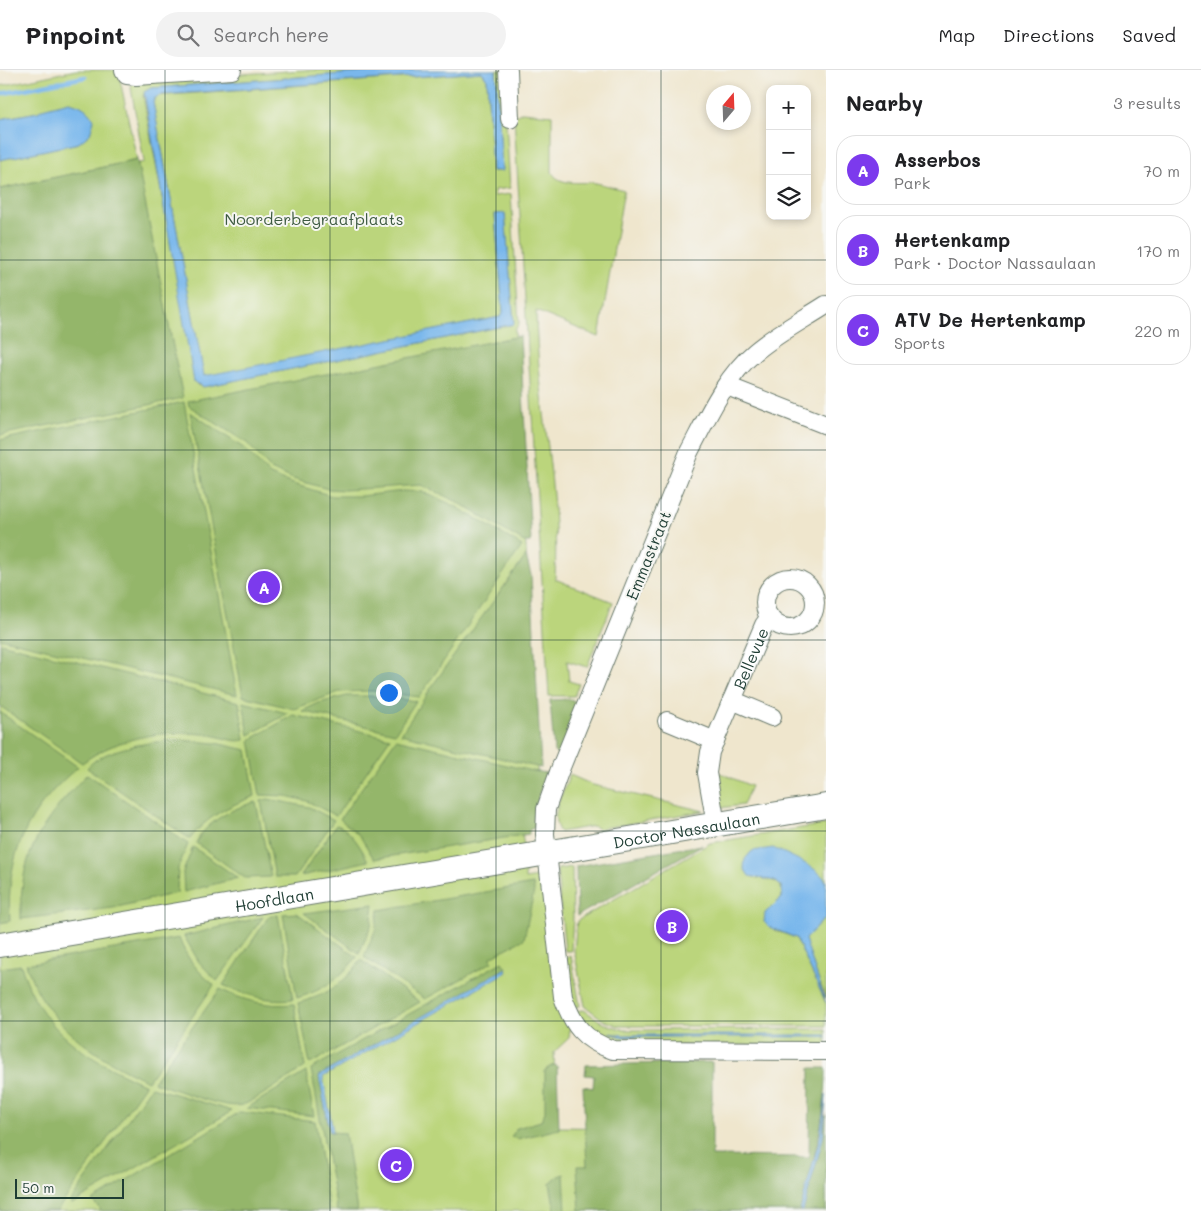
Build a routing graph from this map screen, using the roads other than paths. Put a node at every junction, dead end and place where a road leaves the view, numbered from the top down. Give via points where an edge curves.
1 (232, 70) edge
2 (508, 70) edge
3 (126, 73) edge
4 (510, 119) dead end
5 (826, 305) edge
6 (727, 386) junction
7 (826, 425) edge
8 (770, 617) dead end
9 (732, 700) junction
10 (772, 717) dead end
11 (667, 721) dead end
12 (715, 741) junction
13 (826, 806) edge
14 (716, 824) junction
15 (548, 851) junction
16 (0, 945) edge
17 (826, 1051) edge

1 - 3 street via 149,76
2 - 4 street
5 - 6 street, Emmastraat via 756,351
6 - 7 street
6 - 15 street, Emmastraat via 689,452 560,772 546,809
8 - 9 street, Bellevue
9 - 10 street, Bellevue
9 - 12 street, Bellevue
11 - 12 street
12 - 14 street, Bellevue via 707,773
13 - 14 street, Doctor Nassaulaan
14 - 15 street, Doctor Nassaulaan
15 - 16 street, Hoofdlaan
15 - 17 street, Emmastraat via 563,997 581,1033 613,1050

